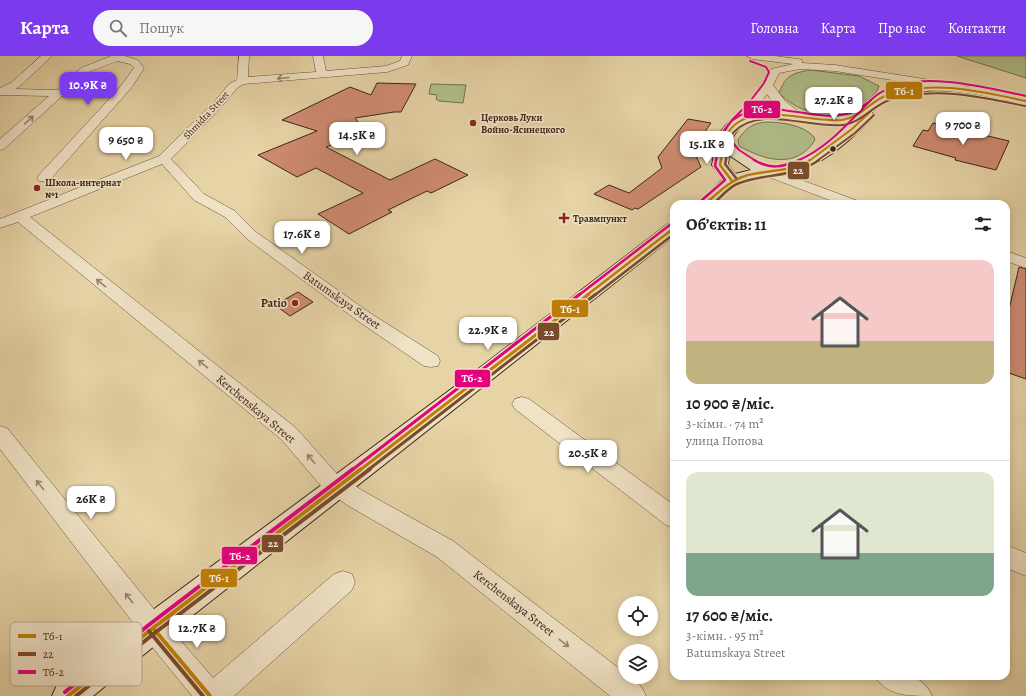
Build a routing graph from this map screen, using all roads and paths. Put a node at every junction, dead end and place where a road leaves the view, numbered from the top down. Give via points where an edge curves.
1 (47, 56) edge
2 (244, 56) edge
3 (318, 56) edge
4 (752, 56) edge
5 (755, 56) edge
6 (119, 57) edge
7 (405, 59) edge
8 (835, 68) junction
9 (859, 71) junction
10 (775, 72) junction
11 (322, 75) junction
12 (242, 82) junction
13 (768, 86) junction
14 (962, 88) junction
15 (0, 92) edge
16 (57, 94) junction
17 (119, 94) junction
18 (886, 96) junction
19 (1026, 101) edge
20 (798, 117) junction
21 (736, 123) junction
22 (724, 140) junction
23 (0, 146) edge
24 (827, 148) junction
25 (164, 159) junction
26 (766, 172) junction
27 (44, 178) dead end
28 (732, 181) junction
29 (710, 200) edge
30 (842, 200) edge
31 (19, 216) junction
32 (0, 224) edge
33 (670, 231) edge
34 (1010, 257) edge
35 (1026, 263) edge
36 (431, 361) dead end
37 (522, 404) dead end
38 (0, 434) edge
39 (338, 486) junction
40 (670, 515) edge
41 (1010, 558) edge
42 (1026, 565) edge
43 (343, 582) dead end
44 (153, 628) junction
45 (142, 637) edge
46 (895, 680) edge
47 (80, 686) edge
48 (68, 696) edge
49 (212, 696) edge
50 (632, 696) edge
51 (918, 696) edge

1 - 15 street via 16,84
2 - 12 street
3 - 11 street
4 - 5 street
5 - 8 street
5 - 10 street via 769,63
6 - 16 street via 84,70
6 - 17 street via 134,62 139,68
7 - 11 street via 387,69
8 - 9 street
8 - 10 street via 800,66
9 - 14 street
9 - 18 street via 879,79 888,86
10 - 13 street
11 -> 12 street
12 - 25 street, Shmidta Street via 233,86
13 - 20 street via 782,105
13 - 21 street
14 - 18 main road via 911,89
14 - 19 main road
15 - 16 street
16 - 17 street
23 -> 16 street
17 - 27 street
18 - 20 main road via 859,114 846,119 817,120
18 - 24 main road via 852,129
20 - 21 main road via 759,115
20 - 24 main road via 826,131 830,140
21 - 22 main road
22 - 26 main road via 735,154
22 - 28 main road via 720,165
24 - 26 main road via 798,166
25 - 31 street, Shmidta Street
25 - 36 street, Batumskaya Street via 199,197 230,214 251,236 364,317
26 - 28 main road
26 - 30 street
28 - 29 main road
31 - 32 street, Shmidta Street
39 -> 31 street, Kerchenskaya Street via 329,480 289,434
33 - 39 main road
34 - 35 street
37 - 40 street
44 -> 38 street
39 - 44 main road
39 -> 50 street, Kerchenskaya Street via 445,549
41 - 42 street
43 - 49 street
44 - 45 main road
44 - 49 street
46 - 51 street
47 - 48 main road

